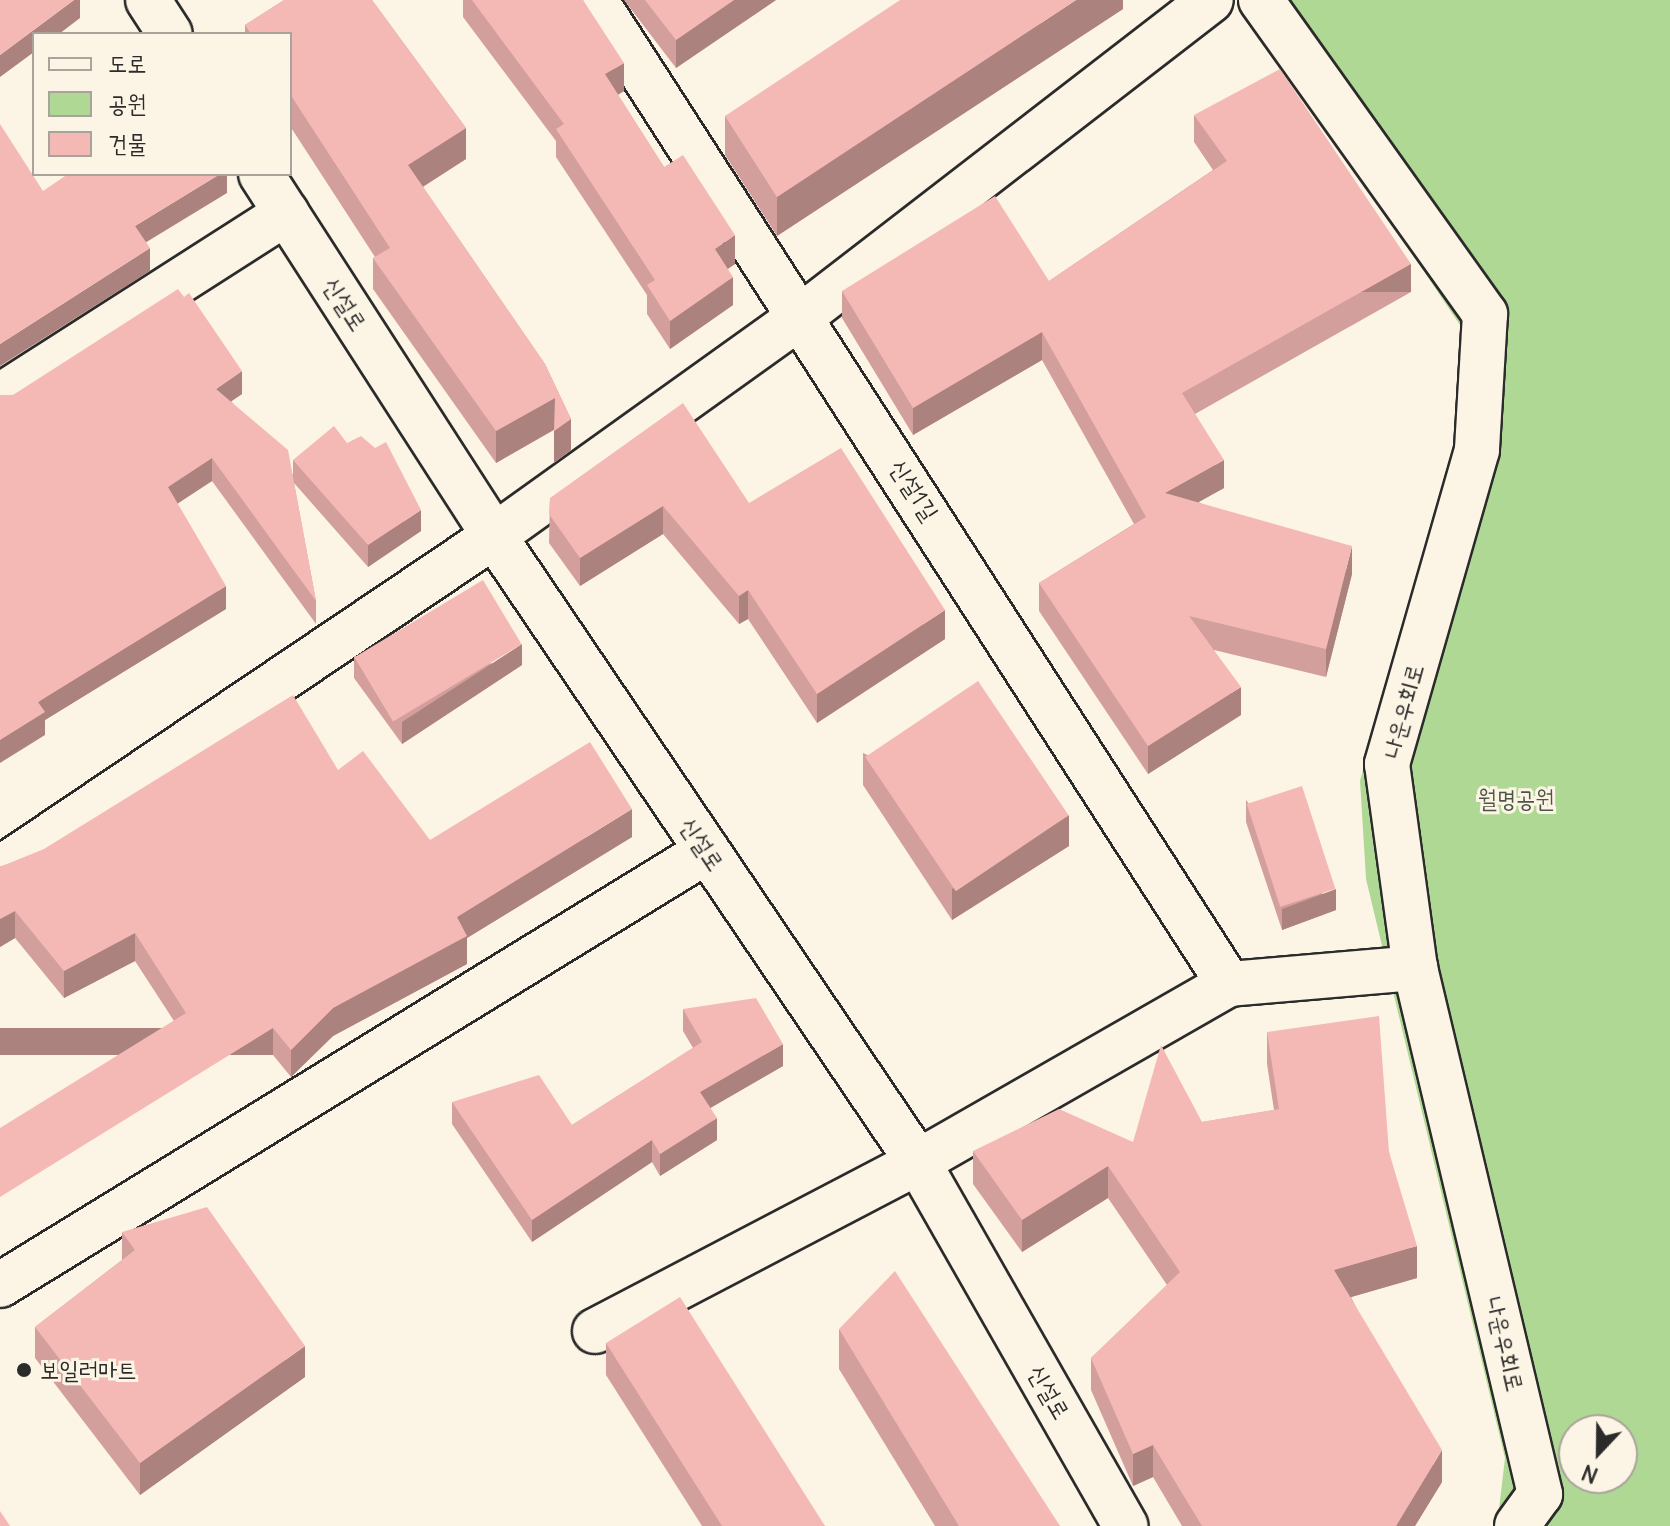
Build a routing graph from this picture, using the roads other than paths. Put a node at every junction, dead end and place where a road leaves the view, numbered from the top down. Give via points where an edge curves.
1 (148, 0) edge
2 (595, 0) edge
3 (1211, 0) edge
4 (1261, 0) edge
5 (169, 32) edge
6 (262, 176) edge
7 (286, 213) junction
8 (803, 315) junction
9 (0, 396) edge
10 (494, 536) junction
11 (707, 851) junction
12 (0, 869) edge
13 (1415, 968) junction
14 (1229, 984) junction
15 (918, 1162) junction
16 (0, 1285) edge
17 (595, 1331) dead end
18 (1126, 1526) edge
19 (1517, 1526) edge

1 - 5 street
2 - 8 street, 신설1길
3 - 8 street
4 - 13 street, 나운우회로 via 1485,314 1477,450 1387,764
6 - 7 street, 신설로
7 - 9 street
7 - 10 street, 신설로
8 - 10 street
8 - 14 street, 신설1길
10 - 11 street, 신설로
10 - 12 street
11 - 15 street, 신설로
11 - 16 street
13 - 14 street
13 - 19 street, 나운우회로 via 1540,1494
14 - 15 street
15 - 17 street
15 - 18 street, 신설로

